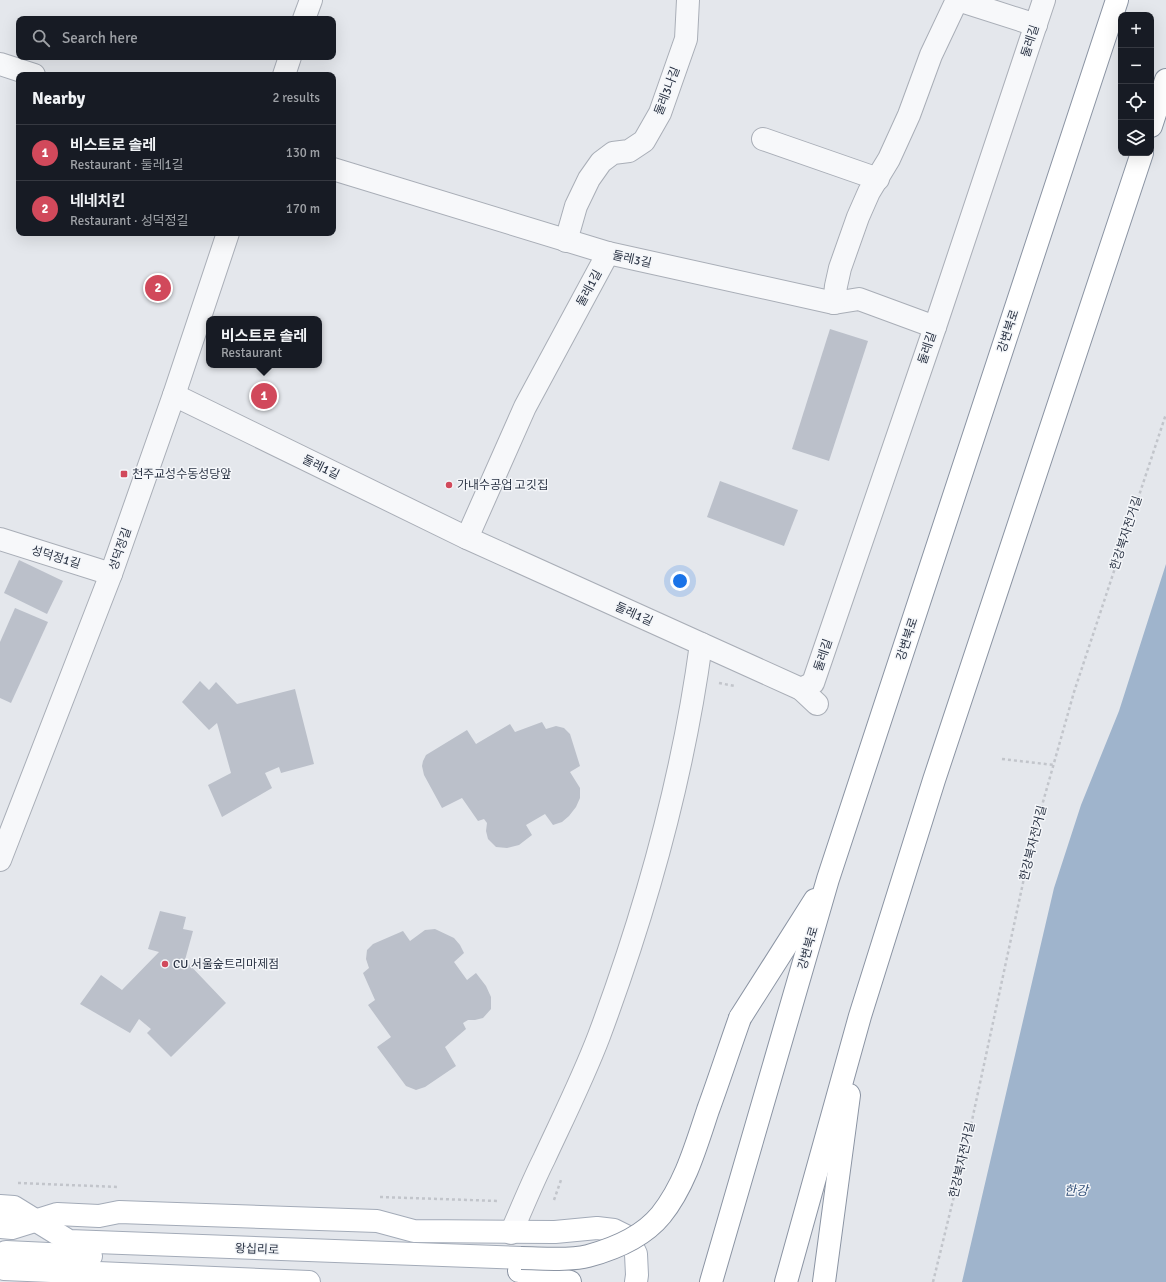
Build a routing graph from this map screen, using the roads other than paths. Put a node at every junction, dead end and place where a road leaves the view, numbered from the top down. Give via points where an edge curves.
1 (312, 0) edge
2 (688, 0) edge
3 (957, 0) edge
4 (1044, 0) edge
5 (1117, 0) edge
6 (305, 16) edge
7 (1036, 25) junction
8 (289, 60) edge
9 (0, 64) edge
10 (25, 72) edge
11 (285, 72) edge
12 (1166, 80) edge
13 (1153, 120) edge
14 (763, 139) dead end
15 (1141, 156) edge
16 (336, 170) edge
17 (878, 179) junction
18 (227, 236) edge
19 (566, 241) junction
20 (608, 253) junction
21 (834, 303) junction
22 (935, 327) junction
23 (174, 395) junction
24 (467, 538) junction
25 (0, 539) edge
26 (111, 574) junction
27 (701, 644) junction
28 (801, 689) junction
29 (817, 704) dead end
30 (0, 860) edge
31 (828, 879) junction
32 (860, 1016) junction
33 (0, 1206) edge
34 (37, 1221) junction
35 (0, 1227) edge
36 (511, 1233) junction
37 (99, 1250) junction
38 (0, 1254) edge
39 (520, 1265) junction
40 (0, 1267) edge
41 (309, 1282) edge
42 (570, 1282) edge
43 (636, 1282) edge
44 (711, 1282) edge
45 (786, 1282) edge
46 (824, 1282) edge

1 - 6 street
2 - 19 street, 둘레3나길 via 686,39 660,113 644,140 629,151 613,153 601,162 589,179 576,206
3 - 7 street
3 - 17 street via 931,56 909,115
4 - 7 street, 둘레길
5 - 31 main road, 강변북로
7 - 22 street, 둘레길
8 - 11 street
9 - 10 street
12 - 13 main road
14 - 17 street
15 - 32 main road via 934,780
16 - 19 street, 둘레3길
17 - 21 street via 858,216 843,257
18 - 23 street, 성덕정길
19 - 20 street, 둘레3길
20 - 21 street, 둘레3길
20 - 24 street, 둘레1길 via 525,407
21 - 22 street, 둘레3길 via 859,299
22 - 28 street, 둘레길 via 813,683
23 - 24 street, 둘레1길
23 - 26 street, 성덕정길
24 - 27 street, 둘레1길
25 - 26 street, 성덕정1길
26 - 30 street, 성덕정길
27 - 28 street, 둘레1길
27 - 36 street via 695,690 670,811 632,942 599,1036 574,1097
28 - 29 street, 둘레1길
31 - 39 main road, bridge via 740,1018 692,1156 677,1192 660,1216 644,1231 619,1246 586,1257
31 - 44 main road, 강변북로
32 - 45 main road
32 - 46 main road
33 - 34 main road, 왕십리로 via 14,1207
34 - 35 main road via 12,1228
34 - 36 main road via 57,1214 99,1216 119,1212 377,1221 414,1231
34 - 37 main road, 왕십리로 via 69,1241
36 - 43 main road via 597,1228 614,1230 628,1236 636,1254
37 - 38 main road, 왕십리로
37 - 39 main road, 왕십리로
39 - 42 main road
40 - 41 main road

